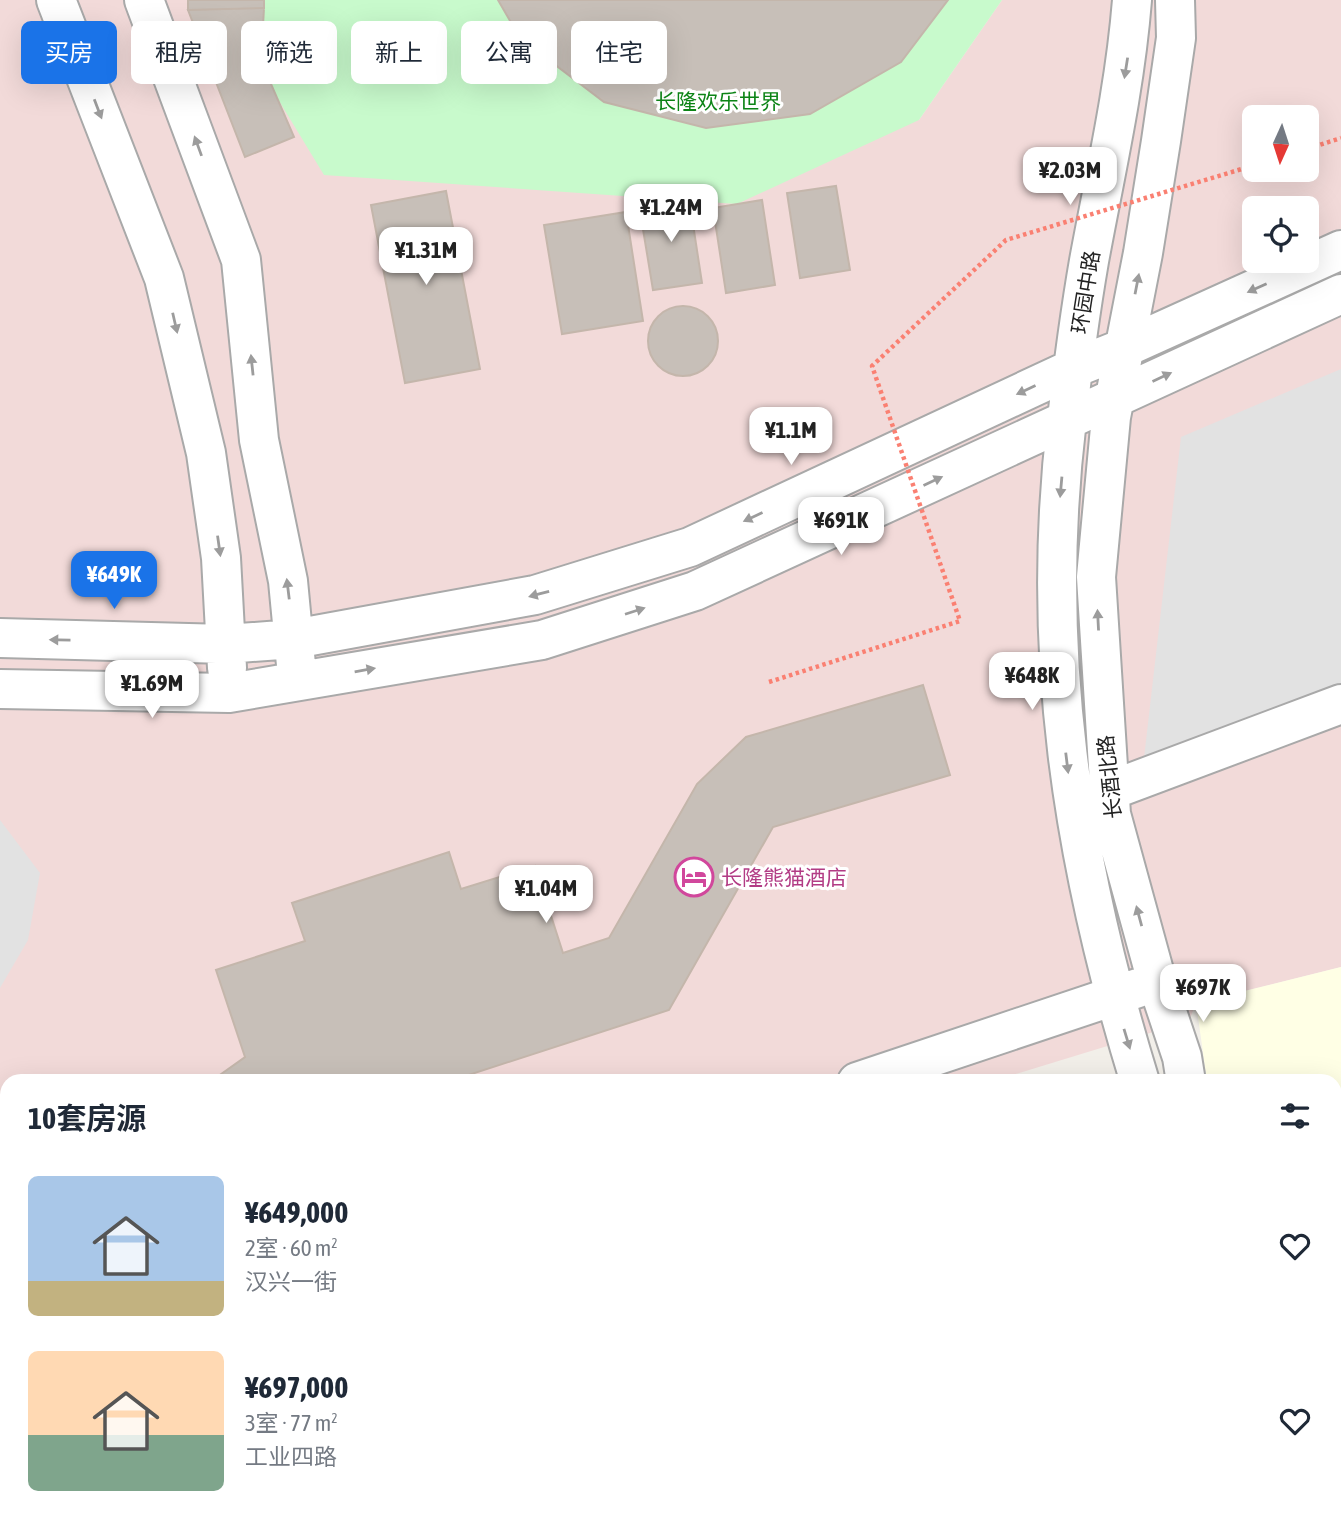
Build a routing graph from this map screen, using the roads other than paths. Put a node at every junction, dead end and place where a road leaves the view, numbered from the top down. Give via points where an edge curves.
1 (56, 0) edge
2 (144, 0) edge
3 (1132, 0) edge
4 (1175, 0) edge
5 (1341, 250) edge
6 (1341, 295) edge
7 (1124, 348) junction
8 (1074, 368) junction
9 (1114, 399) junction
10 (1067, 419) junction
11 (0, 638) edge
12 (294, 639) junction
13 (226, 644) junction
14 (298, 681) junction
15 (0, 689) edge
16 (229, 693) junction
17 (1341, 704) edge
18 (1110, 792) junction
19 (1157, 982) junction
20 (1115, 996) junction
21 (881, 1074) edge
22 (1138, 1074) edge
23 (1185, 1074) edge

1 -> 13 street via 164,278 206,453
12 -> 2 street via 288,581 260,440 241,260
3 -> 8 street, 环园中路 via 1126,68
7 -> 4 street via 1176,38
5 -> 7 street
9 -> 6 street
7 - 8 street
7 - 9 street
8 - 10 street, 环园中路
8 -> 12 street via 690,547 535,596
9 - 10 street
18 -> 9 street, 长酒北路 via 1096,577
14 -> 10 street via 542,640 695,592
10 -> 20 street, 长酒北路 via 1055,599 1060,694 1077,831
13 -> 11 street
12 - 13 street
12 - 14 street
13 - 16 street
14 - 16 street
15 - 16 street
17 - 18 street
19 -> 18 street, 长酒北路 via 1111,814
19 - 20 street
19 - 23 street, 长酒北路
20 - 21 street
20 -> 22 street, 长酒北路

